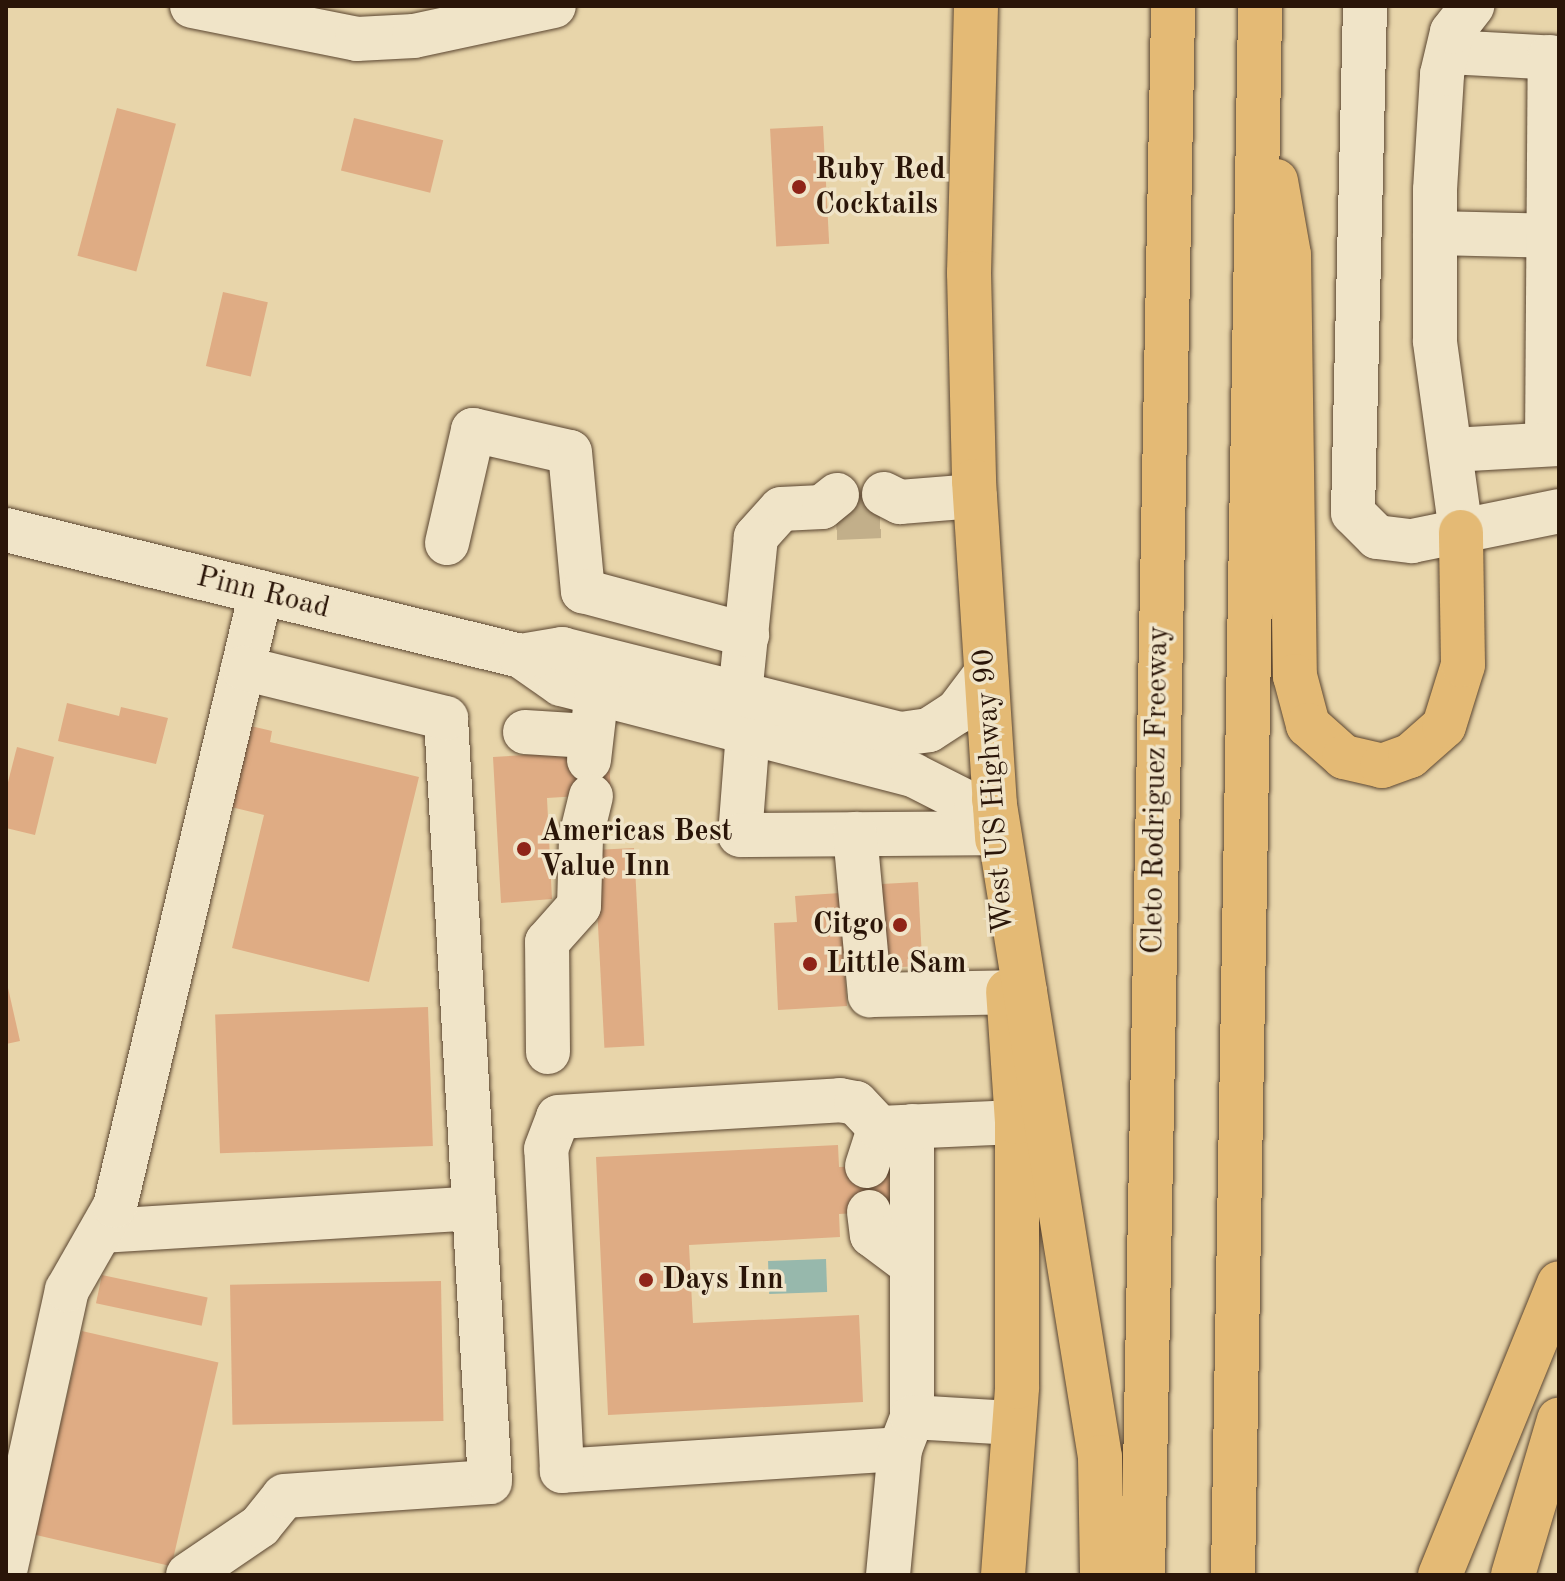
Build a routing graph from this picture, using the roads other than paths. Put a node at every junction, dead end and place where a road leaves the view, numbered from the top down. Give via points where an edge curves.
1 (192, 6) edge
2 (554, 6) edge
3 (976, 6) edge
4 (1173, 6) edge
5 (1260, 6) edge
6 (1365, 6) edge
7 (1472, 6) edge
8 (377, 22) edge
9 (1448, 52) junction
10 (1555, 58) edge
11 (1259, 80) junction
12 (1435, 233) junction
13 (1554, 236) edge
14 (1553, 444) edge
15 (1451, 450) junction
16 (975, 496) junction
17 (889, 504) tunnel mouth
18 (832, 507) tunnel mouth
19 (1559, 511) edge
20 (6, 530) edge
21 (1461, 532) junction
22 (447, 543) dead end
23 (261, 592) junction
24 (747, 635) junction
25 (243, 668) junction
26 (985, 675) junction
27 (597, 676) junction
28 (744, 713) junction
29 (525, 732) dead end
30 (589, 764) junction
31 (996, 816) junction
32 (855, 834) junction
33 (1017, 993) junction
34 (548, 1052) dead end
35 (1017, 1122) junction
36 (886, 1140) junction
37 (474, 1208) junction
38 (869, 1212) dead end
39 (102, 1231) junction
40 (912, 1265) junction
41 (1559, 1283) edge
42 (1559, 1420) edge
43 (1014, 1423) junction
44 (906, 1433) junction
45 (6, 1567) edge
46 (188, 1575) edge
47 (888, 1575) edge
48 (1003, 1575) edge
49 (1102, 1575) edge
50 (1143, 1575) edge
51 (1233, 1575) edge
52 (1440, 1575) edge
53 (1513, 1575) edge

1 - 8 street via 316,35
2 - 8 street
3 - 16 main road, West US Highway 90 via 969,273
4 - 50 main road, Cleto Rodriguez Freeway
5 - 11 main road
6 - 21 street via 1353,513 1377,537 1412,541
7 - 9 street via 1452,32
9 - 10 street
9 - 12 street
10 - 13 street
11 - 21 main road via 1289,255 1295,676 1308,725 1344,757 1382,766 1410,756 1444,726 1463,665
11 - 51 main road
12 - 13 street
12 - 15 street via 1435,341
13 - 14 street
14 - 15 street
15 - 21 street
16 - 17 street
16 - 26 main road, West US Highway 90
18 - 24 street via 781,509 756,537
19 - 21 street
20 - 23 street, Pinn Road
22 - 24 street via 473,430 570,452 583,591
23 - 25 street
23 - 27 street, Pinn Road via 521,656 561,684
24 - 28 street
25 - 37 street via 446,718
25 - 39 street via 115,1206
26 - 28 street, Pinn Road via 957,712 929,730 901,734
26 - 31 main road, West US Highway 90
27 - 28 street, Pinn Road
27 - 30 street
28 - 31 street, Pinn Road via 913,775
28 - 32 street via 740,835
29 - 30 street
30 - 34 street via 579,906 547,942
31 - 32 street
31 - 33 main road, West US Highway 90
32 - 33 street via 870,995
33 - 35 main road
33 - 49 main road via 1100,1457
35 - 36 street
35 - 43 main road
36 - 40 street
36 - 44 street via 856,1103 840,1100 558,1117 546,1149 562,1471
37 - 39 street
37 - 46 street via 490,1482 284,1496 260,1526
38 - 40 street via 872,1235
39 - 45 street via 67,1290
40 - 44 street
41 - 52 main road
42 - 53 main road
43 - 44 street
43 - 48 main road
44 - 47 street

